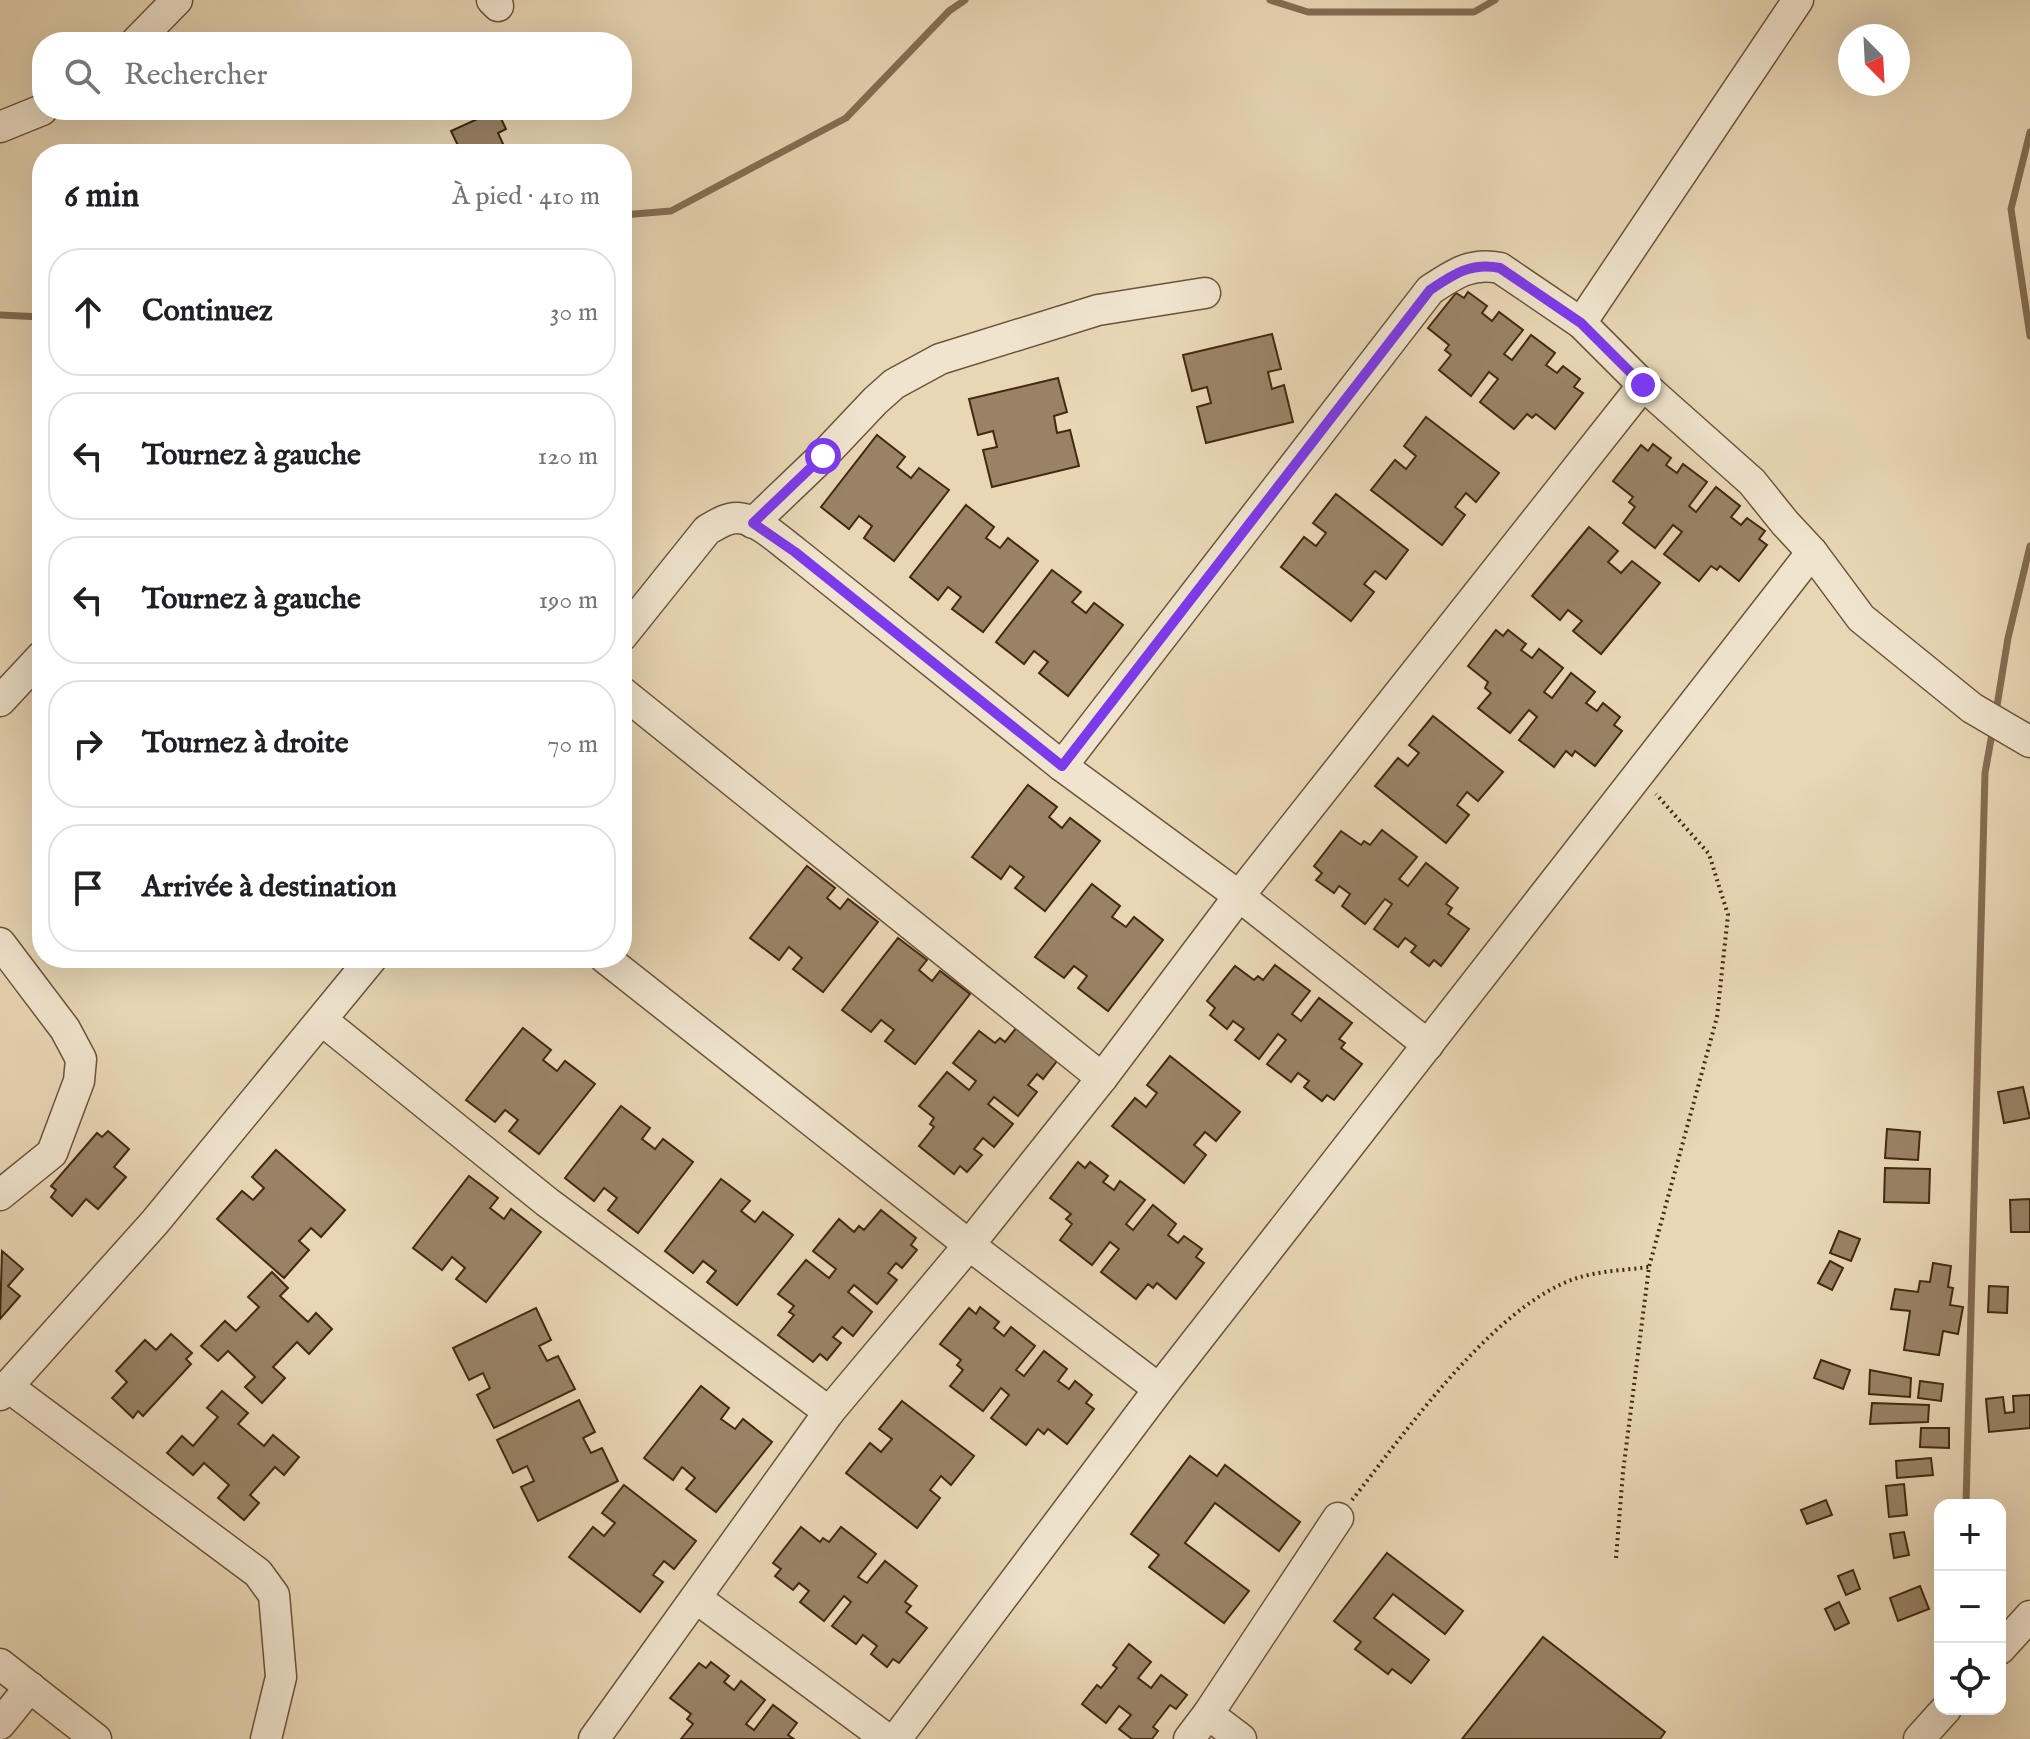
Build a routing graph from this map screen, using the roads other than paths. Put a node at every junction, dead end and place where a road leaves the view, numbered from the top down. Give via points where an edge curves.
1 (177, 0) edge
2 (1798, 0) edge
3 (146, 32) edge
4 (32, 114) edge
5 (0, 127) edge
6 (1205, 293) dead end
7 (1581, 323) junction
8 (1643, 385) junction
9 (753, 523) junction
10 (1812, 552) junction
11 (632, 624) edge
12 (32, 667) edge
13 (632, 700) edge
14 (0, 701) edge
15 (2020, 736) edge
16 (1062, 766) junction
17 (1239, 896) junction
18 (0, 943) edge
19 (364, 968) edge
20 (618, 968) edge
21 (323, 1021) junction
22 (1428, 1045) junction
23 (1102, 1078) junction
24 (0, 1195) edge
25 (969, 1245) junction
26 (1159, 1389) junction
27 (3, 1390) edge
28 (829, 1412) junction
29 (1338, 1518) road end
30 (696, 1598) junction
31 (2030, 1616) edge
32 (2005, 1643) edge
33 (0, 1664) edge
34 (30, 1687) junction
35 (1208, 1714) junction
36 (1941, 1715) edge
37 (0, 1724) edge
38 (96, 1739) edge
39 (266, 1739) edge
40 (594, 1739) edge
41 (887, 1739) edge
42 (896, 1739) edge
43 (1189, 1739) edge
44 (1241, 1739) edge
45 (1919, 1739) edge

1 - 3 street
2 - 7 street
4 - 5 street
6 - 9 street via 1098,310 940,359 894,384
7 - 8 street
7 - 16 street via 1500,268 1462,268 1430,290
8 - 10 street via 1752,482
8 - 17 street
9 - 11 street via 737,517 707,530
9 - 16 street
10 - 15 street via 1861,618 1972,708
10 - 22 street
12 - 14 street
13 - 23 street
16 - 17 street
17 - 22 street
17 - 23 street
18 - 24 street via 65,1029 81,1059 79,1081 52,1153
19 - 21 street
20 - 25 street
21 - 27 street via 155,1222
21 - 28 street via 547,1202
22 - 26 street
23 - 25 street
25 - 26 street
25 - 28 street
26 - 42 street
27 - 39 street via 258,1573 274,1595 281,1677
28 - 30 street
29 - 35 street
30 - 40 street
30 - 41 street
31 - 32 street
33 - 34 street
34 - 37 street
34 - 38 street
35 - 43 street
35 - 44 street
36 - 45 street

